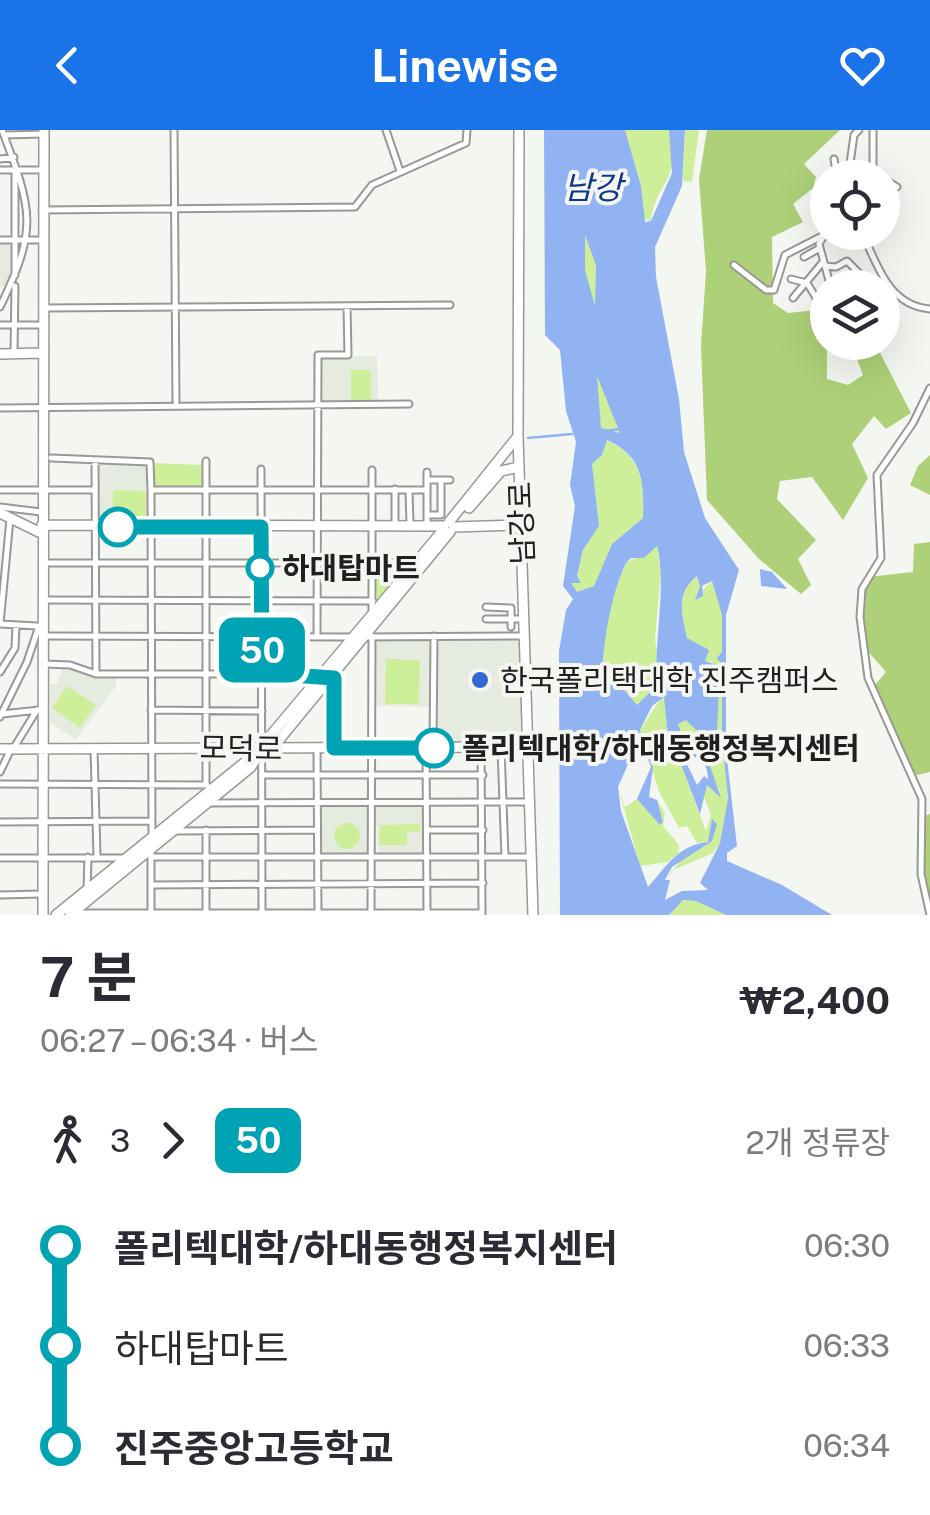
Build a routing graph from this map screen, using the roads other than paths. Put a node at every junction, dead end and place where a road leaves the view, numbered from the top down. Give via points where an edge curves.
1 (174, 130) edge
2 (386, 130) edge
3 (467, 130) edge
4 (520, 130) edge
5 (859, 130) edge
6 (873, 130) edge
7 (3, 132) edge
8 (44, 132) edge
9 (14, 157) junction
10 (0, 159) edge
11 (849, 160) edge
12 (873, 160) edge
13 (0, 170) edge
14 (18, 170) junction
15 (42, 170) junction
16 (400, 171) junction
17 (174, 207) junction
18 (42, 214) junction
19 (30, 220) junction
20 (0, 240) edge
21 (15, 240) junction
22 (27, 240) junction
23 (42, 240) junction
24 (810, 242) edge
25 (816, 250) edge
26 (820, 250) edge
27 (804, 257) dead end
28 (824, 264) junction
29 (734, 265) dead end
30 (826, 270) edge
31 (856, 270) edge
32 (791, 279) dead end
33 (808, 283) junction
34 (15, 284) junction
35 (810, 286) edge
36 (0, 289) edge
37 (8, 289) junction
38 (792, 298) dead end
39 (900, 299) edge
40 (175, 304) junction
41 (450, 305) dead end
42 (347, 306) junction
43 (0, 307) edge
44 (41, 308) junction
45 (930, 309) edge
46 (0, 325) edge
47 (14, 325) junction
48 (41, 329) junction
49 (17, 353) junction
50 (41, 353) junction
51 (0, 354) edge
52 (40, 375) junction
53 (930, 388) edge
54 (176, 403) junction
55 (409, 404) dead end
56 (317, 405) junction
57 (0, 408) edge
58 (41, 408) junction
59 (518, 436) junction
60 (52, 458) dead end
61 (95, 460) junction
62 (206, 462) dead end
63 (519, 467) junction
64 (260, 468) dead end
65 (372, 470) dead end
66 (496, 472) junction
67 (441, 480) junction
68 (450, 480) dead end
69 (316, 489) junction
70 (371, 489) junction
71 (0, 490) edge
72 (40, 490) junction
73 (95, 490) junction
74 (151, 490) junction
75 (206, 490) junction
76 (260, 490) junction
77 (395, 490) junction
78 (409, 490) junction
79 (427, 490) junction
80 (41, 512) junction
81 (3, 513) edge
82 (427, 520) junction
83 (317, 525) junction
84 (372, 525) junction
85 (522, 525) junction
86 (151, 526) junction
87 (206, 526) junction
88 (395, 526) junction
89 (410, 526) junction
90 (96, 527) junction
91 (261, 527) junction
92 (449, 527) junction
93 (41, 529) junction
94 (42, 563) junction
95 (96, 563) junction
96 (151, 563) junction
97 (260, 563) junction
98 (317, 563) junction
99 (372, 563) junction
100 (206, 564) junction
101 (419, 564) junction
102 (405, 581) junction
103 (42, 600) junction
104 (150, 600) junction
105 (206, 600) junction
106 (262, 600) junction
107 (317, 600) junction
108 (372, 600) junction
109 (96, 601) junction
110 (486, 607) dead end
111 (372, 615) junction
112 (486, 618) dead end
113 (525, 619) junction
114 (511, 623) junction
115 (0, 624) edge
116 (16, 625) junction
117 (41, 629) junction
118 (365, 632) junction
119 (150, 636) junction
120 (206, 636) junction
121 (262, 636) junction
122 (317, 636) junction
123 (434, 636) junction
124 (526, 636) junction
125 (96, 637) junction
126 (42, 664) junction
127 (0, 670) edge
128 (262, 673) junction
129 (96, 674) junction
130 (150, 674) junction
131 (206, 674) junction
132 (327, 675) junction
133 (18, 683) junction
134 (39, 710) junction
135 (151, 710) junction
136 (206, 710) junction
137 (262, 711) junction
138 (1, 716) edge
139 (269, 740) junction
140 (150, 747) junction
141 (206, 747) junction
142 (529, 747) junction
143 (42, 748) junction
144 (317, 748) junction
145 (334, 748) junction
146 (372, 748) junction
147 (430, 748) junction
148 (481, 748) junction
149 (501, 748) junction
150 (8, 749) edge
151 (94, 749) junction
152 (250, 762) junction
153 (0, 772) edge
154 (262, 774) junction
155 (317, 774) junction
156 (372, 774) junction
157 (427, 775) junction
158 (483, 775) junction
159 (0, 784) edge
160 (42, 785) junction
161 (151, 785) junction
162 (95, 786) junction
163 (208, 787) junction
164 (317, 802) junction
165 (427, 802) junction
166 (503, 802) junction
167 (532, 802) junction
168 (206, 803) junction
169 (262, 803) junction
170 (372, 803) junction
171 (483, 803) junction
172 (151, 821) junction
173 (0, 822) edge
174 (42, 822) junction
175 (96, 822) junction
176 (172, 830) junction
177 (206, 830) junction
178 (262, 830) junction
179 (318, 830) junction
180 (427, 830) junction
181 (484, 830) junction
182 (150, 846) junction
183 (88, 857) junction
184 (98, 857) junction
185 (504, 857) junction
186 (0, 858) edge
187 (43, 858) junction
188 (126, 858) junction
189 (206, 858) junction
190 (262, 858) junction
191 (318, 858) junction
192 (372, 858) junction
193 (426, 858) junction
194 (484, 858) junction
195 (532, 858) junction
196 (483, 882) junction
197 (427, 883) junction
198 (152, 884) junction
199 (372, 884) junction
200 (318, 885) junction
201 (206, 886) junction
202 (262, 886) junction
203 (88, 890) junction
204 (42, 894) junction
205 (0, 895) edge
206 (427, 913) edge
207 (71, 914) edge
208 (152, 914) edge
209 (206, 914) edge
210 (262, 914) edge
211 (318, 914) edge
212 (371, 914) edge
213 (482, 914) edge
214 (43, 915) edge
215 (56, 915) edge
216 (533, 915) edge
217 (930, 915) edge

1 - 17 street
2 - 16 street
3 - 16 street via 466,143
4 - 59 street, 남강로
5 - 11 street
6 - 12 street
7 - 8 street
7 - 9 street
8 - 15 street
9 - 10 street
9 - 14 street
13 - 14 street
14 - 15 street
14 - 19 street
14 - 21 street
15 - 18 street
16 - 17 street via 372,184 346,209
17 - 18 street
17 - 40 street
18 - 19 street
18 - 23 street
19 - 22 street
20 - 21 street
21 - 22 street
21 - 34 street
22 - 23 street
22 - 34 street
23 - 44 street
24 - 29 street via 785,255 774,290
25 - 27 street
26 - 28 street
28 - 30 street
28 - 31 street via 847,261
28 - 33 street
32 - 33 street
33 - 35 street
33 - 38 street
34 - 37 street
34 - 47 street
36 - 37 street
37 - 43 street
39 - 45 street
40 - 42 street
40 - 44 street
40 - 54 street
41 - 42 street
42 - 56 street via 348,355 318,355
44 - 48 street
46 - 47 street
47 - 48 street
47 - 49 street
48 - 49 street
48 - 50 street
49 - 50 street
49 - 51 street
49 - 52 street via 35,360
50 - 52 street
52 - 58 street
53 - 217 street via 876,475 881,558 860,603 868,678 922,799 919,836
54 - 56 street
54 - 58 street
55 - 56 street
56 - 69 street
57 - 58 street
58 - 72 street
59 - 63 street, 남강로
59 - 66 street
60 - 61 street
61 - 73 street
61 - 74 street via 150,462
62 - 75 street
63 - 66 street
63 - 85 street, 남강로
64 - 76 street
65 - 70 street
66 - 92 street
67 - 68 street
67 - 79 street via 427,476
67 - 82 street via 441,515
69 - 70 street
69 - 76 street
69 - 83 street
70 - 77 street
70 - 84 street
71 - 72 street
72 - 73 street
72 - 80 street
73 - 90 street
74 - 75 street
74 - 86 street
75 - 76 street
75 - 87 street
76 - 91 street
77 - 78 street
77 - 88 street
78 - 79 street
78 - 89 street
79 - 82 street
80 - 81 street
80 - 93 street
81 - 93 street
81 - 115 street
82 - 89 street
82 - 92 street
83 - 84 street
83 - 91 street
83 - 98 street
84 - 88 street
84 - 99 street
85 - 92 street
85 - 113 street, 남강로
86 - 87 street
86 - 90 street
86 - 96 street
87 - 91 street
87 - 100 street
88 - 89 street
90 - 93 street
90 - 95 street
91 - 97 street
92 - 101 street
93 - 94 street
94 - 95 street
94 - 103 street
95 - 96 street
95 - 109 street
96 - 100 street
96 - 104 street
97 - 98 street
97 - 100 street
97 - 106 street
98 - 99 street
98 - 107 street
99 - 101 street
99 - 108 street
100 - 105 street
101 - 102 street
102 - 111 street
102 - 118 street
103 - 109 street
103 - 117 street
104 - 105 street
104 - 109 street
104 - 119 street
105 - 106 street
105 - 120 street
106 - 107 street
106 - 121 street
107 - 108 street
107 - 122 street
108 - 111 street
109 - 125 street
110 - 114 street via 512,608
111 - 118 street
112 - 114 street
113 - 114 street
113 - 124 street, 남강로
115 - 116 street
116 - 117 street
116 - 127 street via 14,648
117 - 125 street
117 - 126 street
117 - 133 street
118 - 122 street
118 - 123 street
118 - 132 street
118 - 146 street
119 - 120 street
119 - 125 street
119 - 130 street
120 - 121 street
120 - 131 street
121 - 122 street
121 - 128 street
123 - 124 street
123 - 147 street
124 - 142 street, 남강로
125 - 129 street
126 - 129 street
126 - 134 street
127 - 133 street
128 - 131 street
128 - 132 street
128 - 137 street
129 - 130 street
130 - 131 street
130 - 135 street
131 - 136 street
132 - 139 street
132 - 145 street
133 - 138 street
134 - 138 street
134 - 143 street
134 - 150 street
135 - 136 street
135 - 140 street
136 - 137 street
136 - 141 street
137 - 139 street
139 - 141 street, 모덕로
139 - 144 street, 모덕로
139 - 152 street
139 - 154 street
140 - 141 street, 모덕로
140 - 151 street, 모덕로
140 - 161 street
141 - 163 street
142 - 149 street, 모덕로
142 - 167 street, 남강로
143 - 150 street, 모덕로
143 - 151 street, 모덕로
143 - 160 street
144 - 145 street, 모덕로
144 - 155 street
145 - 146 street, 모덕로
146 - 147 street, 모덕로
146 - 156 street
147 - 148 street, 모덕로
147 - 157 street
148 - 149 street, 모덕로
148 - 158 street
149 - 166 street
150 - 153 street
151 - 162 street
152 - 163 street
152 - 168 street
154 - 155 street
154 - 169 street
155 - 156 street
155 - 164 street
156 - 157 street
156 - 170 street
157 - 158 street
157 - 165 street
158 - 171 street
159 - 160 street
160 - 162 street
160 - 174 street
161 - 162 street
161 - 163 street
161 - 172 street
162 - 175 street
163 - 182 street
164 - 169 street
164 - 170 street
164 - 179 street
165 - 170 street
165 - 171 street
165 - 180 street
166 - 167 street
166 - 171 street
166 - 185 street
167 - 195 street, 남강로
168 - 169 street
168 - 176 street
169 - 178 street
170 - 192 street
171 - 181 street
172 - 175 street
172 - 182 street
173 - 174 street
174 - 175 street
174 - 187 street
175 - 184 street
176 - 177 street
176 - 182 street
177 - 178 street
177 - 189 street
178 - 179 street
178 - 190 street
179 - 191 street
180 - 181 street
180 - 193 street
181 - 194 street
182 - 188 street
182 - 189 street
182 - 198 street
182 - 207 street
183 - 184 street
183 - 187 street
183 - 203 street
184 - 188 street
185 - 194 street
185 - 195 street
186 - 187 street
187 - 204 street
188 - 203 street
189 - 190 street
189 - 201 street
190 - 191 street
190 - 202 street
191 - 192 street
191 - 200 street
192 - 193 street
192 - 199 street
193 - 194 street
193 - 197 street
194 - 196 street
195 - 216 street, 남강로
196 - 197 street
196 - 213 street
197 - 199 street
197 - 206 street
198 - 201 street
198 - 208 street
199 - 200 street
199 - 212 street
200 - 202 street
200 - 211 street
201 - 202 street
201 - 209 street
202 - 210 street
203 - 215 street
204 - 205 street
204 - 214 street
206 - 212 street
206 - 213 street
207 - 208 street
208 - 209 street
209 - 210 street
210 - 211 street
211 - 212 street

